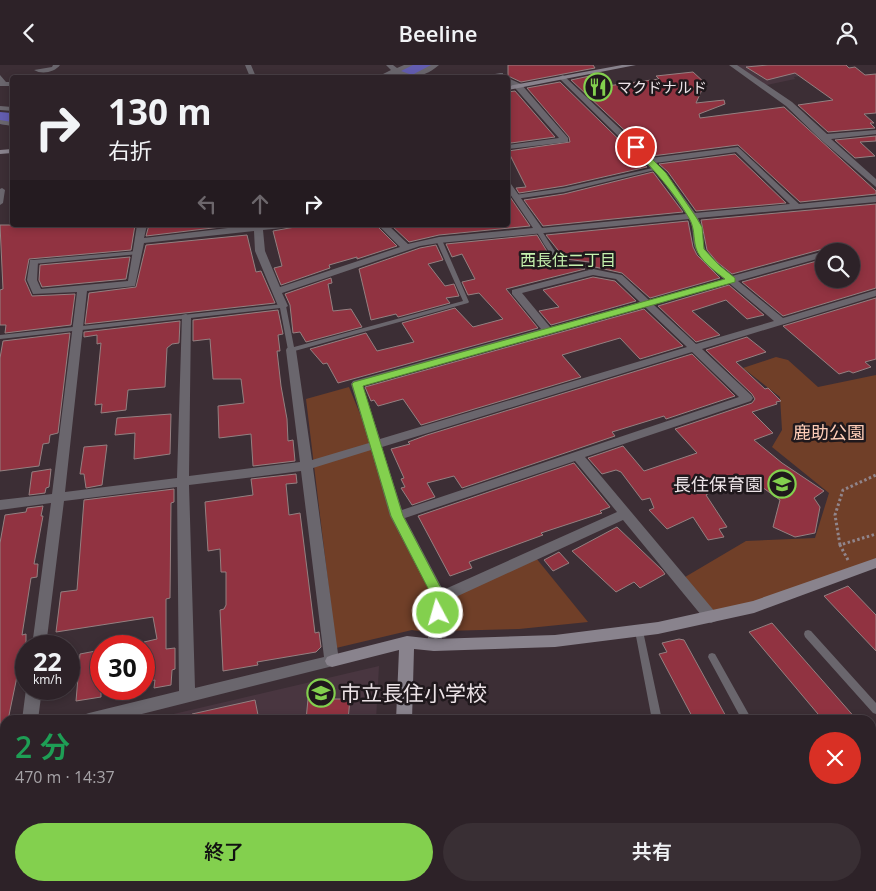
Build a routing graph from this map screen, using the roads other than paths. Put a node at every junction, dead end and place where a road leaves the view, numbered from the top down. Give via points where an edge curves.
1 (57, 65) edge
2 (389, 65) edge
3 (410, 65) edge
4 (436, 65) edge
5 (634, 65) edge
6 (732, 65) edge
7 (38, 70) dead end
8 (396, 72) junction
9 (386, 75) edge
10 (406, 75) edge
11 (416, 75) edge
12 (0, 77) edge
13 (563, 77) junction
14 (510, 81) edge
15 (10, 84) edge
16 (518, 86) junction
17 (510, 88) edge
18 (876, 132) edge
19 (823, 137) junction
20 (510, 147) edge
21 (650, 161) junction
22 (657, 168) junction
23 (876, 183) edge
24 (510, 189) edge
25 (0, 191) edge
26 (515, 197) junction
27 (876, 199) edge
28 (0, 203) edge
29 (798, 206) junction
30 (692, 217) junction
31 (142, 227) edge
32 (250, 227) edge
33 (258, 227) edge
34 (385, 227) edge
35 (538, 229) junction
36 (439, 240) junction
37 (140, 241) junction
38 (406, 248) junction
39 (137, 253) junction
40 (815, 257) edge
41 (33, 262) joint
42 (593, 271) junction
43 (731, 280) junction
44 (82, 288) junction
45 (277, 291) junction
46 (876, 293) edge
47 (648, 303) junction
48 (283, 306) junction
49 (186, 317) junction
50 (781, 321) junction
51 (79, 328) junction
52 (548, 331) junction
53 (0, 337) edge
54 (694, 348) junction
55 (291, 351) junction
56 (376, 445) junction
57 (577, 455) junction
58 (306, 466) junction
59 (184, 481) junction
60 (57, 497) junction
61 (0, 505) edge
62 (624, 514) junction
63 (397, 516) junction
64 (876, 563) edge
65 (440, 598) junction
66 (711, 617) junction
67 (639, 631) junction
68 (808, 634) dead end
69 (40, 635) edge
70 (406, 642) junction
71 (434, 645) junction
72 (712, 657) dead end
73 (332, 661) junction
74 (187, 696) junction
75 (33, 700) edge
76 (876, 710) edge
77 (31, 715) edge
78 (110, 715) edge
79 (404, 715) edge
80 (656, 715) edge
81 (743, 715) edge

1 - 7 street via 54,69
2 - 8 street
3 - 8 street
4 - 11 street
5 - 13 street
6 - 19 street via 789,104
8 - 9 street
8 - 10 street
12 - 15 street via 3,84
13 - 16 street
13 - 21 street
14 - 16 street
16 - 17 street
16 - 20 street via 565,140
18 - 19 street
19 - 23 street
21 - 22 street
21 - 29 street via 738,149
22 - 26 lane
22 - 30 street
24 - 26 street
25 - 28 lane
26 - 35 street
27 - 29 street
29 - 30 street
30 - 35 street
30 - 43 street via 698,227 700,249
31 - 37 street
32 - 37 street
33 - 45 street via 260,251
34 - 38 street
35 - 36 street
35 - 42 lane via 557,260 566,264 588,265
36 - 38 street
36 - 55 lane via 466,302
37 - 39 street
38 - 45 street
39 - 41 lane
39 - 44 street via 132,284
40 - 43 street
41 - 44 street via 32,281 37,292
42 - 47 street via 619,277
42 - 52 street via 516,291
43 - 47 street
43 - 50 street
44 - 51 street
45 - 48 street
46 - 50 street
47 - 52 street
47 - 54 street
48 - 49 lane
48 - 55 lane
49 - 51 lane
49 - 59 street
50 - 54 street
51 - 53 lane
51 - 60 street
52 - 56 street via 357,384
54 - 56 street
54 - 57 street via 747,398
55 - 58 street
56 - 58 street
56 - 63 street
57 - 62 street
57 - 63 street
58 - 59 street
58 - 73 street
59 - 60 street
59 - 74 street
60 - 61 street
60 - 69 street
62 - 65 street
62 - 66 street
63 - 65 street
64 - 66 street via 754,607
65 - 71 street
66 - 67 street
67 - 71 street via 555,641
67 - 80 lane
68 - 76 lane
70 - 71 street
70 - 73 street
70 - 79 street
72 - 81 lane
73 - 74 street
74 - 78 street
75 - 77 street

